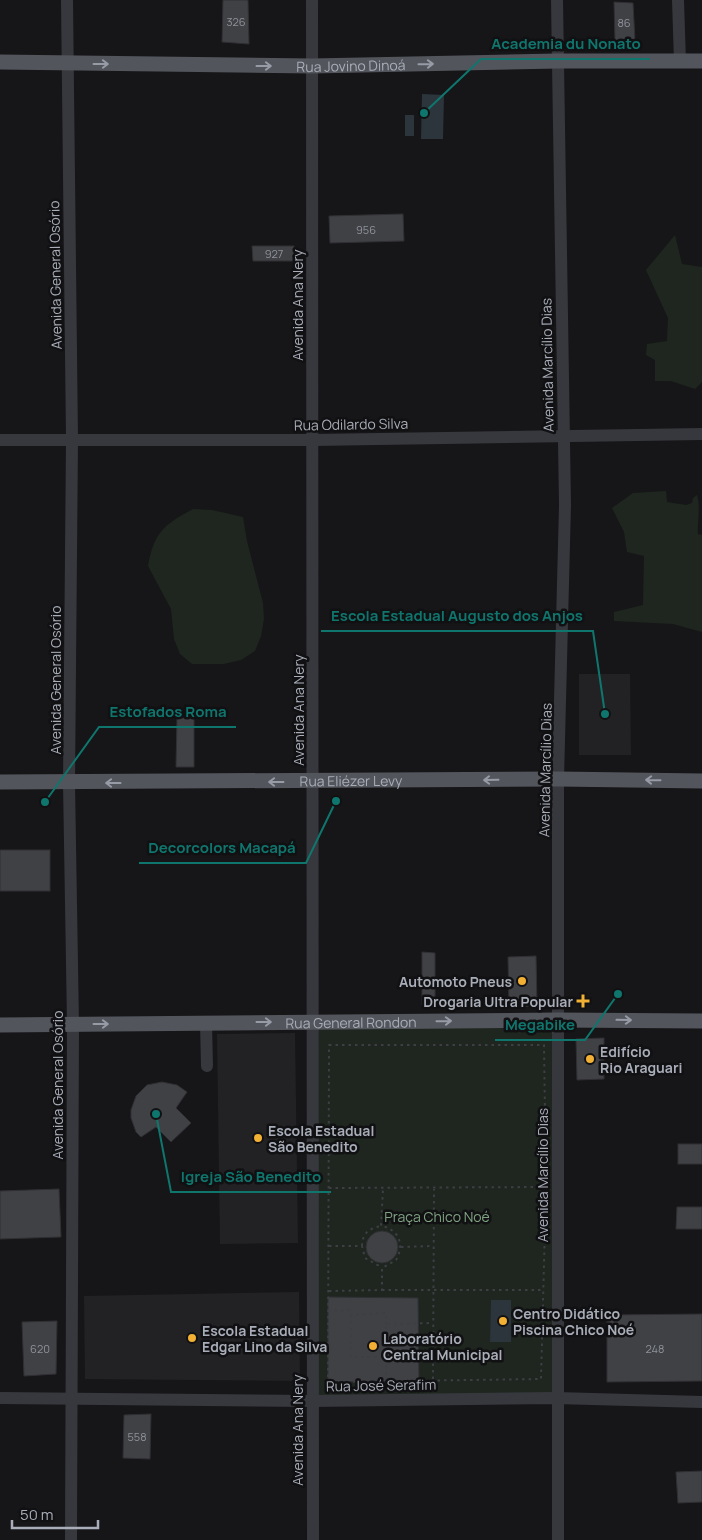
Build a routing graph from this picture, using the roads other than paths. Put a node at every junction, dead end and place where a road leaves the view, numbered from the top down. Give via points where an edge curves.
1 (67, 0) edge
2 (312, 0) edge
3 (556, 0) edge
4 (678, 0) edge
5 (558, 61) junction
6 (702, 61) edge
7 (0, 62) edge
8 (680, 62) junction
9 (66, 64) junction
10 (312, 66) junction
11 (564, 434) junction
12 (702, 434) edge
13 (0, 440) edge
14 (72, 440) junction
15 (312, 440) junction
16 (558, 779) junction
17 (702, 781) edge
18 (0, 782) edge
19 (313, 782) junction
20 (69, 784) junction
21 (557, 1020) junction
22 (702, 1021) edge
23 (312, 1022) junction
24 (206, 1023) junction
25 (73, 1024) junction
26 (0, 1025) edge
27 (207, 1066) dead end
28 (0, 1398) edge
29 (72, 1398) junction
30 (556, 1398) junction
31 (312, 1401) junction
32 (702, 1402) edge
33 (71, 1540) edge
34 (312, 1540) edge
35 (558, 1540) edge

1 - 9 street, Avenida General Osório
2 - 10 street, Avenida Ana Nery
3 - 5 street, Avenida Marcílio Dias
4 - 8 street
5 - 8 main road, Rua Jovino Dinoá
10 -> 5 main road, Rua Jovino Dinoá
5 - 11 street, Avenida Marcílio Dias
6 - 8 main road, Rua Jovino Dinoá
7 - 9 main road, Rua Jovino Dinoá
9 -> 10 main road, Rua Jovino Dinoá
9 - 14 street, Avenida General Osório
10 - 15 street, Avenida Ana Nery
11 - 12 street, Rua Odilardo Silva
11 - 15 street, Rua Odilardo Silva
11 - 16 street, Avenida Marcílio Dias via 564,625
13 - 14 street, Rua Odilardo Silva
14 - 15 street, Rua Odilardo Silva
14 - 20 street, Avenida General Osório
15 - 19 street, Avenida Ana Nery
17 -> 16 main road, Rua Eliézer Levy
16 -> 19 main road, Rua Eliézer Levy
16 - 21 street, Avenida Marcílio Dias
18 - 20 main road, Rua Eliézer Levy
19 -> 20 main road, Rua Eliézer Levy
19 - 23 street, Avenida Ana Nery
20 - 25 street, Avenida General Osório
21 -> 22 main road, Rua General Rondon
23 -> 21 main road, Rua General Rondon
21 - 30 street, Avenida Marcílio Dias
24 -> 23 main road, Rua General Rondon
23 - 31 street, Avenida Ana Nery
25 -> 24 main road, Rua General Rondon
24 - 27 street
25 - 26 main road, Rua General Rondon
25 - 29 street, Avenida General Osório
28 - 29 street, Rua José Serafim
29 - 31 street, Rua José Serafim
29 - 33 street, Avenida General Osório
30 - 31 street, Rua José Serafim
30 - 32 street, Rua José Serafim
30 - 35 street, Avenida Marcílio Dias
31 - 34 street, Avenida Ana Nery

